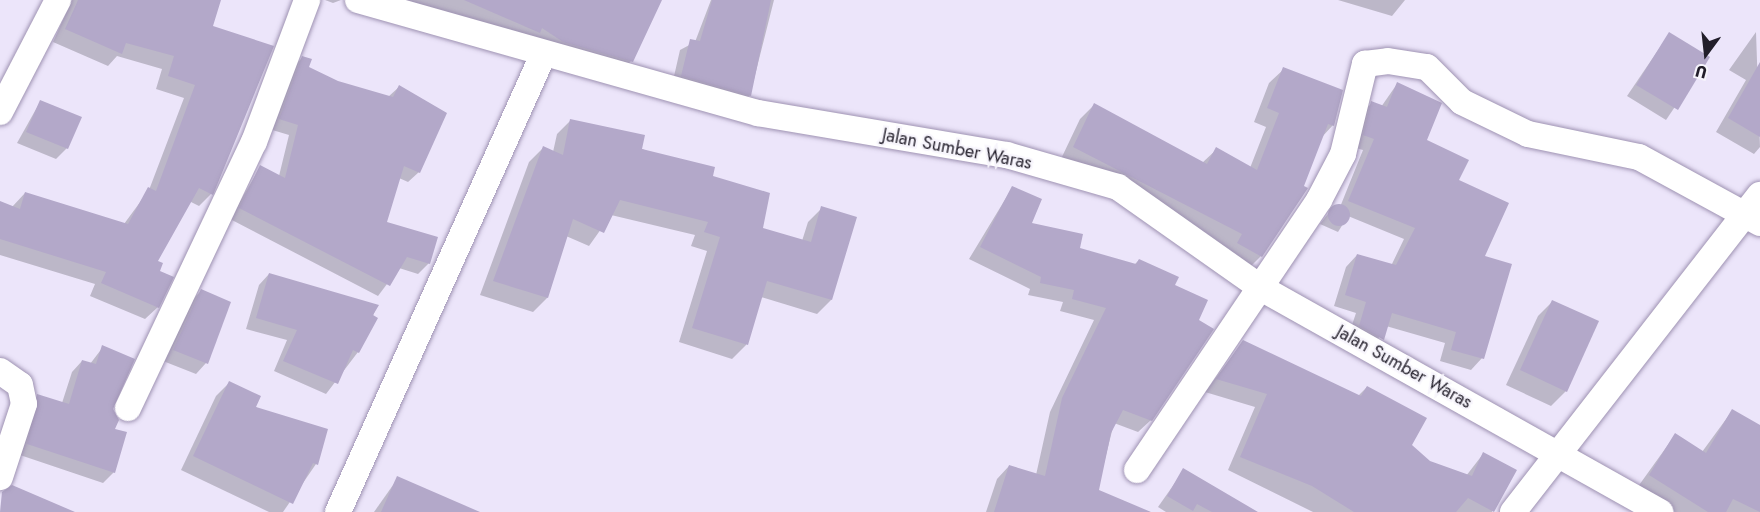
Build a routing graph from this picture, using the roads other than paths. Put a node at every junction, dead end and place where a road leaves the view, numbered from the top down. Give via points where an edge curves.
1 (58, 0) edge
2 (307, 0) edge
3 (358, 0) edge
4 (543, 55) junction
5 (0, 112) edge
6 (1755, 210) edge
7 (1261, 288) junction
8 (0, 371) edge
9 (128, 408) dead end
10 (1557, 451) junction
11 (1137, 470) dead end
12 (0, 477) edge
13 (338, 512) edge
14 (1513, 512) edge
15 (1660, 512) edge

1 - 5 street
2 - 9 street via 254,142
3 - 4 street, Jalan Sumber Waras
4 - 7 street, Jalan Sumber Waras via 758,113 1007,155 1118,187
4 - 13 street
6 - 7 street via 1639,157 1528,134 1461,102 1427,68 1388,61 1365,64 1343,154 1319,200
6 - 10 street
7 - 10 street, Jalan Sumber Waras
7 - 11 street
8 - 12 street via 20,385 24,404
10 - 14 street
10 - 15 street, Jalan Sumber Waras

